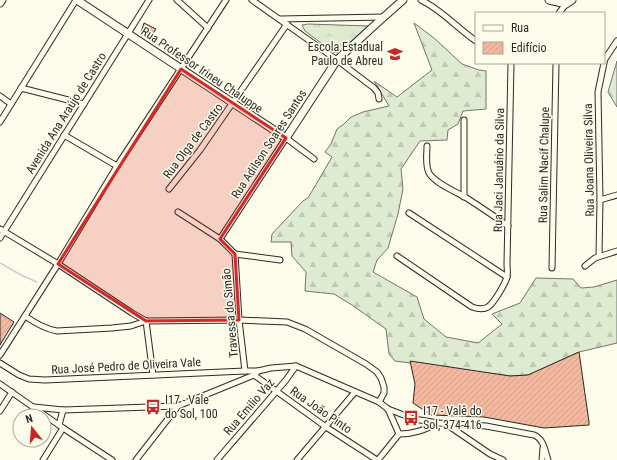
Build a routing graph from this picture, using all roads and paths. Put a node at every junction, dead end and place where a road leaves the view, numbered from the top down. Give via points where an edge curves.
1 (2, 0) edge
2 (77, 0) edge
3 (149, 0) edge
4 (177, 0) edge
5 (226, 0) edge
6 (252, 0) edge
7 (403, 0) edge
8 (420, 0) edge
9 (549, 0) edge
10 (569, 2) edge
11 (0, 3) edge
12 (560, 12) edge
13 (384, 17) junction
14 (280, 19) junction
15 (287, 24) junction
16 (208, 28) junction
17 (128, 33) junction
18 (475, 40) edge
19 (617, 41) edge
20 (605, 59) edge
21 (337, 60) junction
22 (511, 64) edge
23 (556, 64) edge
24 (603, 64) edge
25 (181, 69) junction
26 (20, 88) junction
27 (0, 96) edge
28 (379, 99) dead end
29 (233, 103) junction
30 (11, 104) junction
31 (84, 104) junction
32 (464, 120) dead end
33 (0, 122) edge
34 (64, 135) junction
35 (286, 138) junction
36 (427, 146) dead end
37 (314, 159) dead end
38 (117, 166) junction
39 (169, 189) dead end
40 (617, 195) edge
41 (464, 197) junction
42 (600, 200) junction
43 (178, 212) dead end
44 (409, 213) dead end
45 (508, 226) junction
46 (2, 230) edge
47 (0, 238) edge
48 (220, 239) junction
49 (617, 251) edge
50 (235, 254) junction
51 (397, 256) dead end
52 (599, 256) junction
53 (280, 260) dead end
54 (58, 264) junction
55 (585, 266) dead end
56 (552, 268) dead end
57 (507, 277) junction
58 (25, 316) junction
59 (239, 320) junction
60 (146, 321) junction
61 (0, 356) edge
62 (0, 363) edge
63 (296, 366) junction
64 (246, 371) junction
65 (256, 373) junction
66 (153, 375) junction
67 (0, 384) edge
68 (276, 391) junction
69 (12, 392) junction
70 (355, 392) junction
71 (378, 402) junction
72 (178, 406) junction
73 (34, 407) junction
74 (388, 409) junction
75 (63, 410) junction
76 (0, 411) edge
77 (438, 423) junction
78 (445, 423) junction
79 (61, 426) junction
80 (326, 427) junction
81 (399, 434) junction
82 (543, 445) junction
83 (43, 460) edge
84 (112, 460) edge
85 (136, 460) edge
86 (217, 460) edge
87 (297, 460) edge
88 (378, 460) edge
89 (503, 460) edge
90 (542, 460) edge
91 (548, 460) edge

1 - 11 street
2 - 17 street, Rua Professor Irineu Chaluppe
2 - 26 street
3 - 17 street, Avenida Ana Araújo de Castro
4 - 16 street
5 - 16 street
6 - 14 street
7 - 13 street, Rua Adilson Soares Santos
8 - 18 street via 432,6
9 - 10 street
10 - 12 street
13 - 14 street
13 - 21 street, Rua Adilson Soares Santos
14 - 15 street
15 - 21 street
15 - 29 street, Rua Olga de Castro
16 - 25 street
17 - 25 street, Rua Professor Irineu Chaluppe
17 - 31 street, Avenida Ana Araújo de Castro
19 - 20 street
21 - 28 street via 374,88
21 - 35 street, Rua Adilson Soares Santos
22 - 45 street, Rua Jaci Januário da Silva
23 - 56 street, Rua Salim Nacif Chalupe
24 - 42 street, Rua Joana Oliveira Silva via 598,92
25 - 29 street, Rua Professor Irineu Chaluppe
25 - 38 street
26 - 30 street
26 - 31 street
27 - 30 street
29 - 35 street, Rua Professor Irineu Chaluppe
29 - 39 street, Rua Olga de Castro
30 - 33 street
31 - 34 street, Avenida Ana Araújo de Castro
32 - 41 street
34 - 38 street
34 - 46 street, Avenida Ana Araújo de Castro
35 - 37 street, Rua Professor Irineu Chaluppe
35 - 48 street, Rua Adilson Soares Santos
36 - 41 street via 427,169 430,175
38 - 54 street
40 - 42 street
41 - 45 street
42 - 52 street, Rua Joana Oliveira Silva
43 - 48 street
44 - 57 street
45 - 57 street, Rua Jaci Januário da Silva
46 - 47 street, Avenida Ana Araújo de Castro
46 - 54 street
48 - 50 street
49 - 52 street
50 - 53 street
50 - 59 street, Travessa do Simão
51 - 57 street via 472,307 480,309 493,303
52 - 55 street
54 - 58 street
54 - 60 street
58 - 60 street via 49,330 57,331 125,327
58 - 61 street
59 - 60 street
59 - 64 street, Travessa do Simão
59 - 71 street via 288,322 305,328 377,372 384,387 384,393
60 - 66 street
62 - 66 street, Rua José Pedro de Oliveira Vale via 29,379
63 - 65 street via 271,368
63 - 68 street, Rua Emilio Vaz
63 - 70 street
64 - 65 street, Rua José Pedro de Oliveira Vale
64 - 66 street, Rua José Pedro de Oliveira Vale
65 - 68 street, Rua João Pinto
65 - 72 street
67 - 69 street
68 - 80 street, Rua João Pinto
68 - 86 street, Rua Emilio Vaz
69 - 73 street
69 - 76 street
70 - 71 street
70 - 80 street
71 - 74 street
72 - 75 street
72 - 85 street
73 - 75 street
73 - 79 street
74 - 77 street via 414,419
74 - 81 street
75 - 79 street
77 - 78 street
77 - 81 street via 419,432
78 - 82 street via 486,426 534,435 538,436
78 - 89 street
79 - 83 street
79 - 84 street
80 - 87 street
80 - 88 street, Rua João Pinto
81 - 88 street
82 - 90 street
82 - 91 street

